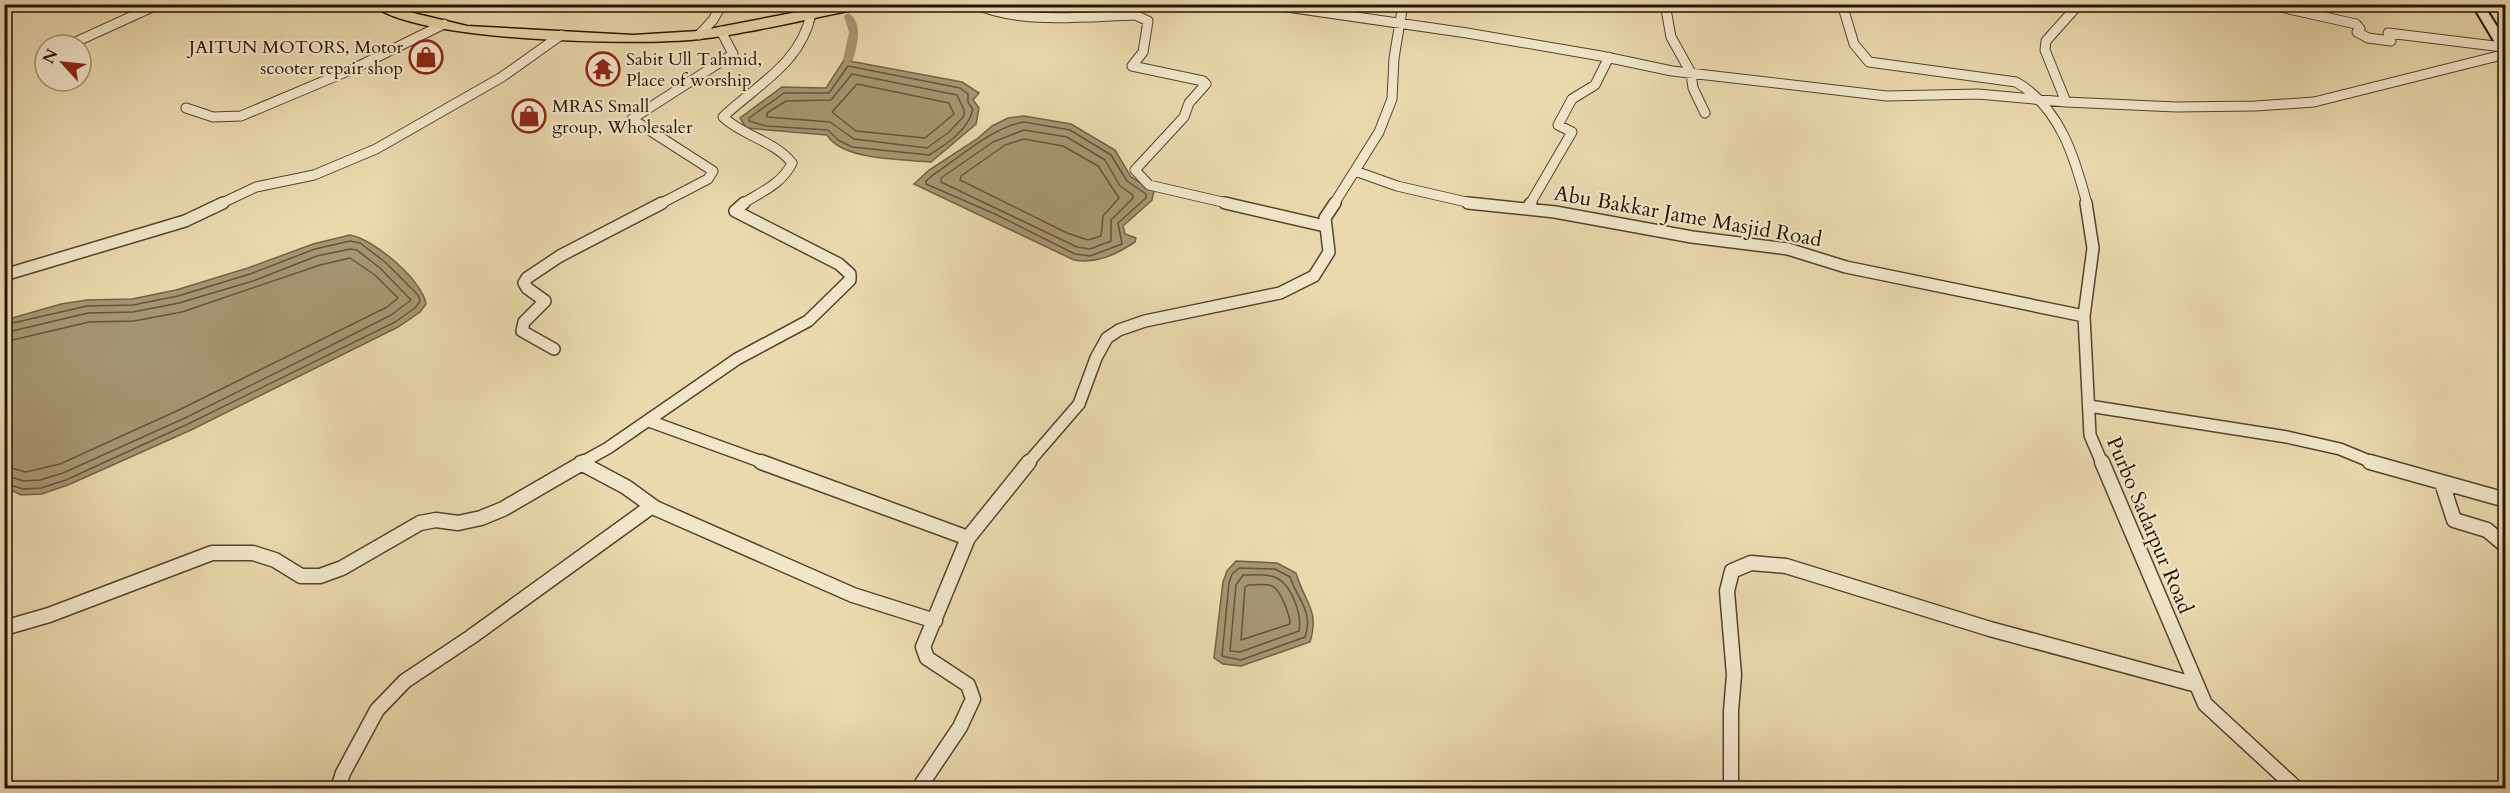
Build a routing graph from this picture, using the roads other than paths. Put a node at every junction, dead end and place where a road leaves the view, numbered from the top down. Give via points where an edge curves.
1 (159, 4) edge
2 (379, 4) edge
3 (722, 4) edge
4 (864, 4) edge
5 (976, 4) edge
6 (1135, 4) edge
7 (1266, 4) edge
8 (1403, 4) edge
9 (1665, 4) edge
10 (1842, 4) edge
11 (2079, 4) edge
12 (2268, 4) edge
13 (2477, 4) edge
14 (811, 14) junction
15 (1136, 15) junction
16 (1399, 23) junction
17 (444, 24) junction
18 (721, 30) junction
19 (93, 34) edge
20 (699, 34) junction
21 (561, 35) junction
22 (2505, 51) edge
23 (1609, 57) junction
24 (1690, 73) junction
25 (2040, 99) junction
26 (2066, 102) junction
27 (186, 108) dead end
28 (1704, 113) dead end
29 (1355, 171) junction
30 (1527, 209) junction
31 (1325, 226) junction
32 (4, 275) edge
33 (2084, 316) junction
34 (554, 349) dead end
35 (2089, 406) junction
36 (649, 421) junction
37 (581, 463) junction
38 (2442, 483) junction
39 (2505, 500) edge
40 (652, 506) junction
41 (968, 538) junction
42 (2505, 546) edge
43 (935, 621) junction
44 (4, 628) edge
45 (2197, 685) junction
46 (338, 789) edge
47 (919, 789) edge
48 (1731, 789) edge
49 (2296, 789) edge

1 - 19 street
2 - 17 highway via 400,14
3 - 20 street
4 - 14 highway
5 - 15 street via 981,9 1009,13
6 - 15 street via 1131,13
7 - 16 street
8 - 16 street
9 - 24 street via 1671,37
10 - 25 street via 1855,46 1869,62 2009,81 2027,87
11 - 26 street via 2046,41 2045,50
12 - 22 street via 2356,24 2360,29 2357,32 2368,38 2391,41 2388,33
13 - 22 street
14 - 18 highway
14 - 36 street via 810,28 801,46 723,117 737,130 777,150 792,163 788,171 735,211 839,264 850,274 850,280 815,315 737,359
15 - 31 street via 1148,21 1143,52 1132,66 1206,84 1192,97 1182,119 1135,170 1138,176 1149,185 1181,195
16 - 23 street
16 - 29 street via 1392,99 1379,132
17 - 21 highway via 467,30
17 - 27 street via 355,68 229,120
18 - 20 highway
18 - 34 street via 733,54 632,119 713,171 703,182 560,256 527,278 527,288 545,301 524,322 522,331
20 - 21 highway via 633,39
21 - 32 street via 502,77 376,149 314,175 256,188 185,221
22 - 26 street via 2314,102 2176,107
23 - 24 street
23 - 30 street via 1595,85 1572,99 1563,114 1558,125 1572,132
24 - 25 street via 1887,96 1978,94
24 - 28 street
25 - 26 street
25 - 33 street, Purbo Sadarpur Road via 2076,161 2087,206 2093,248
29 - 30 street, Abu Bakkar Jame Masjid Road via 1441,197
29 - 31 street via 1325,218
30 - 33 street, Abu Bakkar Jame Masjid Road via 1788,249 1846,267
31 - 41 street via 1329,252 1314,276 1280,293 1145,321 1107,339 1079,405
33 - 35 street, Purbo Sadarpur Road
35 - 38 street via 2287,437 2340,449 2372,463
35 - 45 street, Purbo Sadarpur Road via 2090,435
36 - 37 street
36 - 41 street
37 - 40 street
37 - 44 street via 503,509 458,523 420,523 342,568 320,576 301,576 275,560 253,553 212,553 50,615
38 - 39 street
38 - 42 street via 2454,520 2487,530
40 - 43 street via 853,596
40 - 46 street via 405,681 377,710
41 - 43 street
43 - 47 street via 923,647 927,658 968,685 973,699 960,727
45 - 48 street via 1990,629 1786,567 1751,563 1732,572 1727,591 1734,675
45 - 49 street, Purbo Sadarpur Road via 2205,704

